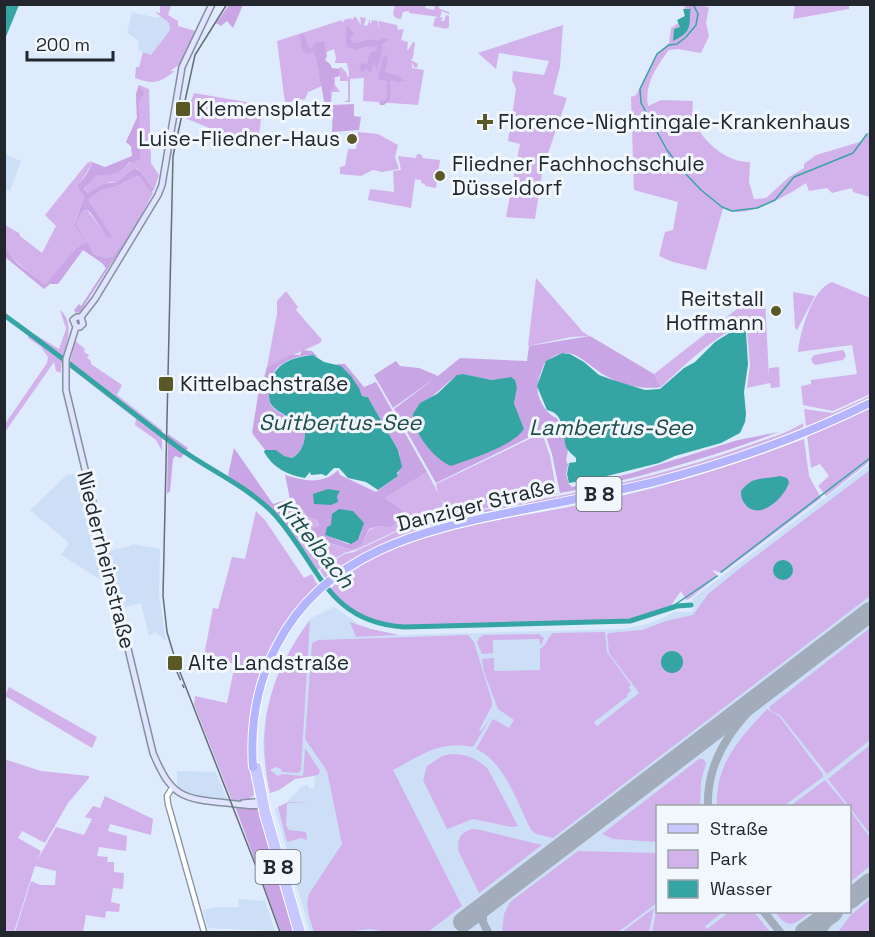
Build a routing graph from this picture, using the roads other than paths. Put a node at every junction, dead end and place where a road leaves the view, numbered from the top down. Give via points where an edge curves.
1 (212, 4) edge
2 (870, 404) edge
3 (870, 408) edge
4 (331, 582) junction
5 (256, 767) junction
6 (174, 790) junction
7 (257, 790) junction
8 (247, 802) junction
9 (235, 803) junction
10 (262, 803) junction
11 (204, 933) edge
12 (300, 933) edge

1 - 6 main road, Niederrheinstraße via 182,67 158,195 81,317 83,324 76,327 65,365 66,390 153,753 162,775
2 - 4 highway, Danziger Straße / B 8 via 796,436 693,471 406,538 366,556
3 - 4 highway, Danziger Straße / B 8 via 797,440 694,475 408,542
4 - 5 highway, Danziger Straße / B 8 via 292,620 271,656 254,713
5 - 7 main road, Danziger Straße / B 8
5 - 10 main road, Danziger Straße / B 8
6 - 9 main road via 191,798
6 - 11 street via 167,796 168,801
7 - 8 main road
7 - 10 main road, Danziger Straße / B 8
8 - 9 main road
8 - 10 main road
9 - 10 main road
10 - 12 main road, Danziger Straße / B 8

